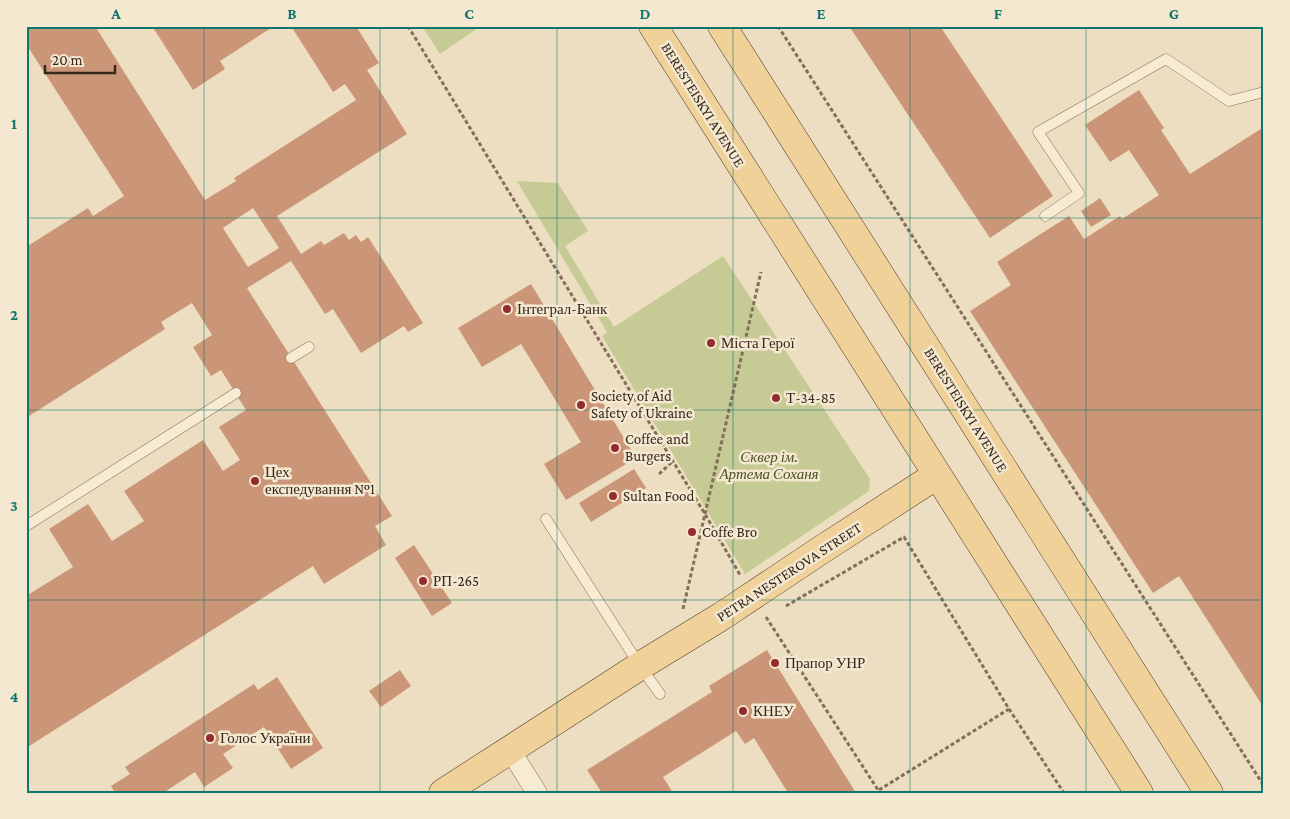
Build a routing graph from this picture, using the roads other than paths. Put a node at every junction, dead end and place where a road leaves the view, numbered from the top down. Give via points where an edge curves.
1 (653, 26) edge
2 (722, 26) edge
3 (1264, 92) edge
4 (1045, 216) dead end
5 (310, 347) dead end
6 (291, 358) dead end
7 (236, 393) dead end
8 (937, 475) junction
9 (546, 519) dead end
10 (26, 526) edge
11 (640, 666) junction
12 (660, 694) dead end
13 (510, 750) junction
14 (443, 793) edge
15 (537, 793) edge
16 (1139, 793) edge
17 (1209, 793) edge

1 - 8 main road, BERESTEISKYI AVENUE
2 - 17 main road, BERESTEISKYI AVENUE
3 - 4 lane via 1229,101 1166,59 1038,132 1079,193
5 - 6 lane
7 - 10 lane
8 - 11 main road, PETRA NESTEROVA STREET
8 - 16 main road, BERESTEISKYI AVENUE
9 - 11 lane
11 - 12 lane
11 - 13 main road, PETRA NESTEROVA STREET
13 - 14 main road, PETRA NESTEROVA STREET
13 - 15 street

